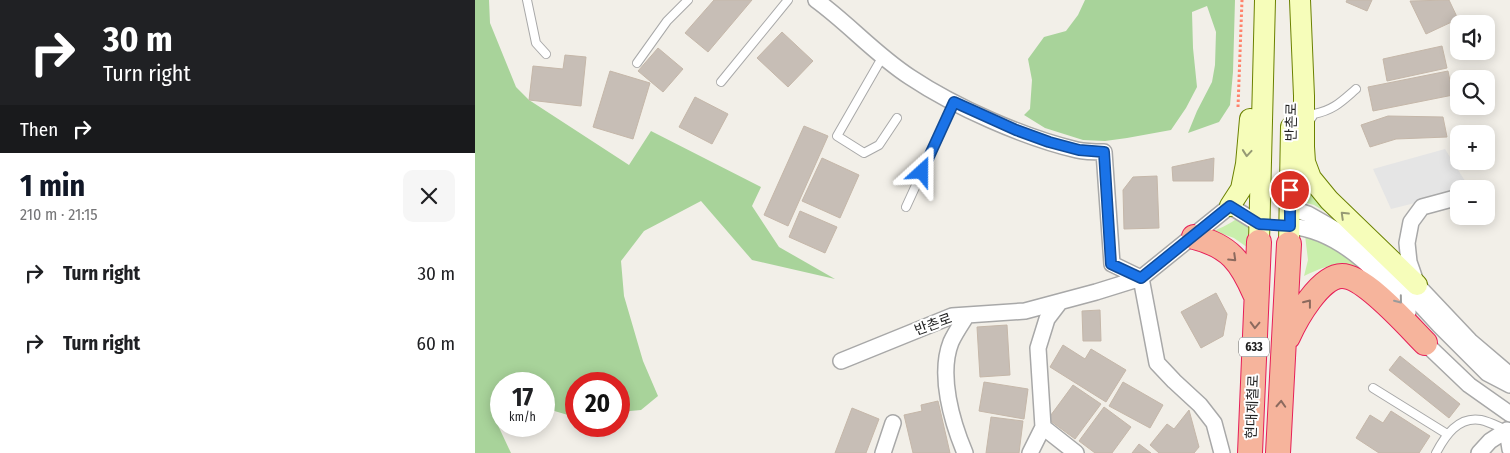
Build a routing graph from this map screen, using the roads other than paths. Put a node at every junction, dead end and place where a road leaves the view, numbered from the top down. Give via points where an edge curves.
1 (527, 0) edge
2 (688, 0) edge
3 (788, 0) edge
4 (817, 0) edge
5 (1255, 0) edge
6 (1265, 0) edge
7 (1293, 0) edge
8 (1300, 0) edge
9 (546, 54) dead end
10 (883, 56) junction
11 (637, 63) dead end
12 (721, 82) dead end
13 (1356, 88) dead end
14 (954, 102) junction
15 (897, 118) dead end
16 (1304, 130) junction
17 (1450, 200) edge
18 (1230, 206) junction
19 (906, 207) dead end
20 (1259, 224) junction
21 (1290, 226) junction
22 (1194, 237) junction
23 (1141, 278) junction
24 (1417, 285) junction
25 (1257, 296) junction
26 (1060, 302) junction
27 (967, 315) junction
28 (1425, 343) junction
29 (1284, 346) junction
30 (841, 361) dead end
31 (1510, 375) edge
32 (1510, 385) edge
33 (1373, 388) dead end
34 (1510, 414) edge
35 (893, 423) dead end
36 (1043, 427) junction
37 (1507, 430) junction
38 (1447, 434) junction
39 (1510, 449) edge
40 (883, 453) edge
41 (965, 453) edge
42 (1031, 453) edge
43 (1077, 453) edge
44 (1222, 453) edge
45 (1250, 453) edge
46 (1278, 453) edge
47 (1436, 453) edge
48 (1479, 453) edge

1 - 9 lane via 536,43
2 - 11 lane via 667,21
3 - 12 lane
4 - 10 street
5 -> 18 main road via 1246,164 1241,189
6 - 20 main road, 반촌로 / 633
7 - 21 main road, 반촌로 / 633
8 - 16 main road
10 - 14 street via 910,77
10 - 15 lane via 837,136 865,153 879,145
13 - 16 lane via 1335,107 1314,114
14 - 19 lane
14 - 23 street via 1049,142 1079,150 1104,152 1111,264
24 -> 16 main road via 1329,200 1311,178 1305,162
17 - 24 street via 1422,208 1411,222 1407,243
18 - 20 street
18 - 22 street, 반촌로
20 - 21 main road
20 - 25 highway, 현대제철로 / 633
21 -> 28 street via 1323,234 1367,263 1404,306
21 - 29 highway, 현대제철로 / 633
21 - 32 street via 1315,218 1361,244 1487,373
22 - 23 street, 반촌로
22 -> 25 highway via 1210,241 1234,256
23 - 26 street, 반촌로
23 - 44 street via 1157,363 1214,422
24 - 31 street via 1471,341
25 -> 45 highway, 현대제철로 / 633
26 - 27 street, 반촌로 via 1025,311
26 - 36 street via 1047,319 1038,348
27 - 30 street, 반촌로 via 953,316
27 - 41 street via 951,342 945,368 956,430
29 -> 28 highway via 1293,324 1317,292 1333,278 1343,276 1366,286
28 - 34 street via 1469,385
46 -> 29 highway, 현대제철로 / 633
33 - 38 lane
35 - 40 street
36 - 42 street
36 - 43 street
37 - 38 lane via 1480,420 1462,422
37 - 39 street
37 - 48 street
38 - 47 lane

